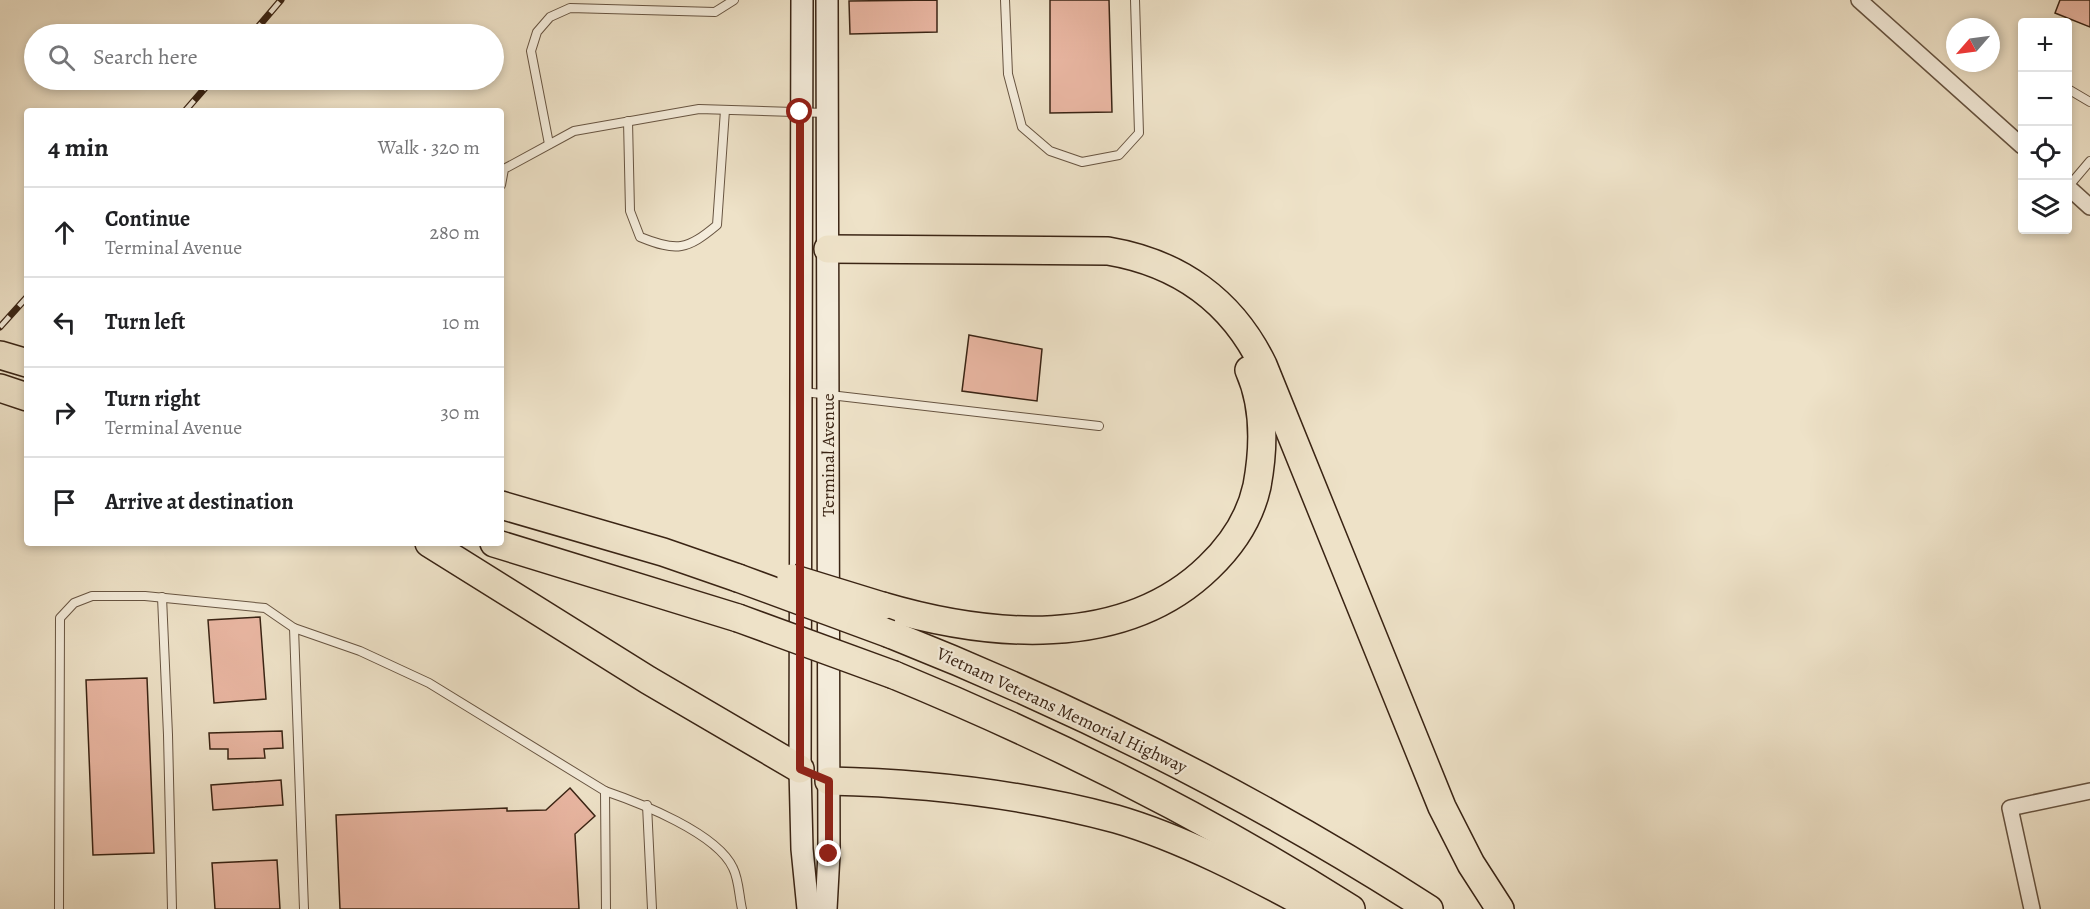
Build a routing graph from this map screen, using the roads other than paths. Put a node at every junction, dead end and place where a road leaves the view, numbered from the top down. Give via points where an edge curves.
1 (734, 0) edge
2 (802, 0) edge
3 (827, 0) edge
4 (1005, 0) edge
5 (1135, 0) edge
6 (1859, 0) edge
7 (2072, 92) edge
8 (2090, 102) edge
9 (725, 110) junction
10 (800, 112) junction
11 (828, 113) junction
12 (628, 122) junction
13 (2018, 142) edge
14 (549, 144) junction
15 (2090, 161) edge
16 (504, 169) edge
17 (2072, 182) edge
18 (2072, 191) edge
19 (2090, 207) edge
20 (799, 255) junction
21 (828, 256) junction
22 (0, 355) edge
23 (24, 362) edge
24 (0, 388) edge
25 (799, 392) junction
26 (24, 395) edge
27 (828, 395) junction
28 (1099, 426) dead end
29 (504, 506) edge
30 (434, 546) edge
31 (504, 546) edge
32 (736, 570) junction
33 (162, 597) junction
34 (294, 628) junction
35 (800, 769) junction
36 (829, 781) junction
37 (604, 791) junction
38 (2090, 791) edge
39 (647, 805) junction
40 (802, 849) junction
41 (59, 909) edge
42 (172, 909) edge
43 (304, 909) edge
44 (606, 909) edge
45 (652, 909) edge
46 (742, 909) edge
47 (800, 909) edge
48 (808, 909) edge
49 (826, 909) edge
50 (1315, 909) edge
51 (1350, 909) edge
52 (1429, 909) edge
53 (1500, 909) edge
54 (2032, 909) edge

1 - 14 lane via 715,12 570,8 550,17 537,32 531,51
2 - 10 main road, Terminal Avenue
3 - 11 main road, Terminal Avenue
4 - 5 lane via 1008,74 1022,127 1050,151 1082,162 1119,155 1139,133
6 - 13 street
7 - 8 lane
9 - 10 lane
9 - 12 lane via 699,109
9 - 12 lane via 717,225 693,245 663,246 640,237 630,211
10 - 11 lane
10 - 20 main road, Terminal Avenue
11 - 21 main road, Terminal Avenue
12 - 14 lane via 574,131
14 - 16 lane
15 - 17 lane
18 - 19 street
20 - 21 main road
20 - 25 main road, Terminal Avenue
21 - 27 main road, Terminal Avenue
21 - 32 highway, bridge via 1088,265 1150,276 1186,294 1217,321 1245,361 1260,407 1259,474 1245,521 1226,550 1202,574 1162,602 1114,620 1079,627 1041,630 964,625
21 - 53 highway via 1108,251 1172,269 1221,304 1249,338 1263,365 1442,807
22 - 23 highway
24 - 26 highway
25 - 27 lane
25 - 35 main road, Terminal Avenue
27 - 28 lane
27 - 36 main road, Terminal Avenue
29 - 32 highway, Vietnam Veterans Memorial Highway
30 - 35 highway via 648,681
31 - 51 highway, Vietnam Veterans Memorial Highway, bridge via 738,618 894,675 1015,727 1142,789
32 - 52 highway, Vietnam Veterans Memorial Highway, bridge via 996,676 1171,759 1276,816
33 - 34 lane via 265,608
33 - 41 lane via 92,596 74,603 60,618
33 - 42 lane
34 - 37 lane via 360,651 429,683
34 - 43 lane
35 - 36 main road
35 - 40 main road, Terminal Avenue
36 - 49 main road, Terminal Avenue
36 - 50 highway via 874,782 1030,799 1118,820 1195,849
37 - 39 lane
37 - 44 lane
38 - 54 street via 2010,808
39 - 45 lane
39 - 46 lane via 718,847 733,868
40 - 47 main road
40 - 48 main road, Terminal Avenue

